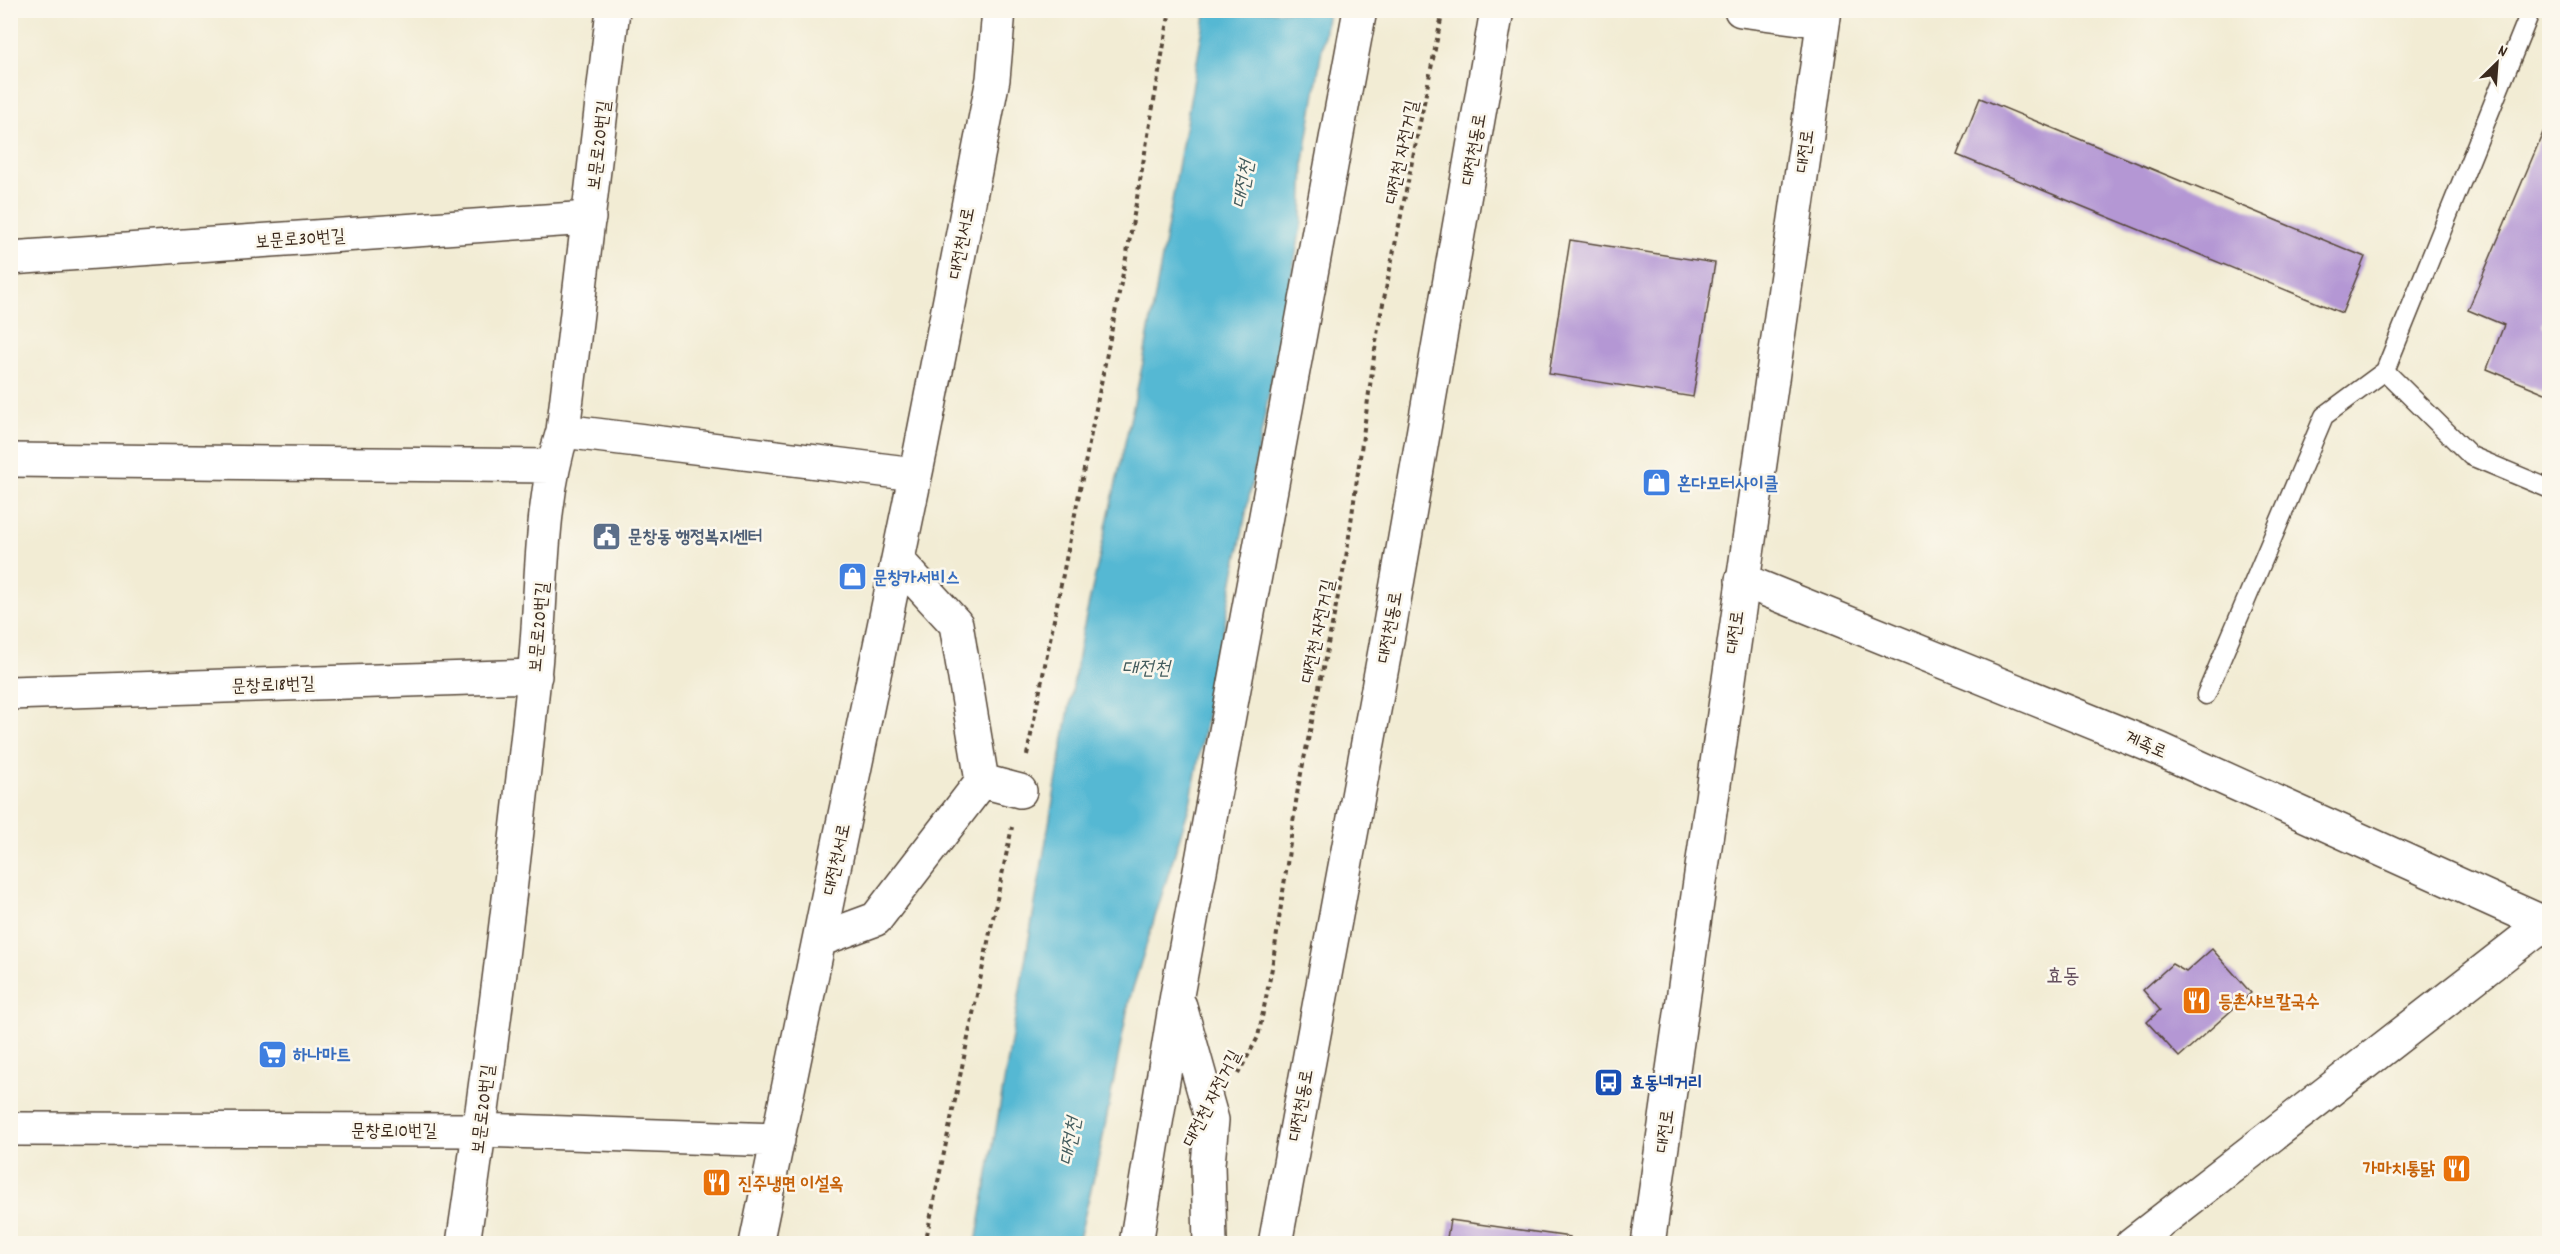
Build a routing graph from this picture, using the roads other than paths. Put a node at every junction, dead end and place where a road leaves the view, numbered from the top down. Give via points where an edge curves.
1 (614, 10) edge
2 (999, 10) edge
3 (1360, 10) edge
4 (1497, 10) edge
5 (1741, 10) edge
6 (2531, 10) edge
7 (1824, 16) edge
8 (589, 218) junction
9 (10, 258) edge
10 (2385, 371) junction
11 (563, 431) junction
12 (10, 460) edge
13 (551, 466) junction
14 (915, 474) junction
15 (2550, 489) edge
16 (898, 561) junction
17 (1742, 580) junction
18 (535, 676) junction
19 (10, 693) edge
20 (2206, 695) dead end
21 (982, 781) junction
22 (1020, 791) road end
23 (2548, 924) edge
24 (819, 940) junction
25 (1177, 995) junction
26 (10, 1129) edge
27 (480, 1130) junction
28 (778, 1140) junction
29 (2138, 1242) edge
30 (463, 1244) edge
31 (756, 1244) edge
32 (1136, 1244) edge
33 (1210, 1244) edge
34 (1275, 1244) edge
35 (1648, 1244) edge

1 - 8 street, 보문로20번길
2 - 14 street, 대전천서로 via 993,79
3 - 25 street
4 - 34 street, 대전천동로
5 - 7 street, 대전로
6 - 10 lane
7 - 17 street, 대전로
8 - 9 street, 보문로30번길
8 - 11 street, 보문로20번길
10 - 15 lane via 2471,456
10 - 20 lane via 2324,416
11 - 13 street, 보문로20번길
11 - 14 street
12 - 13 street
13 - 18 street, 보문로20번길
14 - 16 street, 대전천서로
16 - 21 street via 956,624
16 - 24 street, 대전천서로
17 - 23 street, 계족로 via 2159,749
17 - 35 street, 대전로
18 - 19 street, 문창로18번길
18 - 27 street, 보문로20번길
21 - 22 street
21 - 24 street via 876,919
23 - 29 street, 계족로
24 - 28 street, 대전천서로
25 - 32 street
25 - 33 street via 1212,1120 1208,1164
26 - 27 street, 문창로10번길
27 - 28 street, 문창로10번길
27 - 30 street, 보문로20번길
28 - 31 street, 대전천서로

